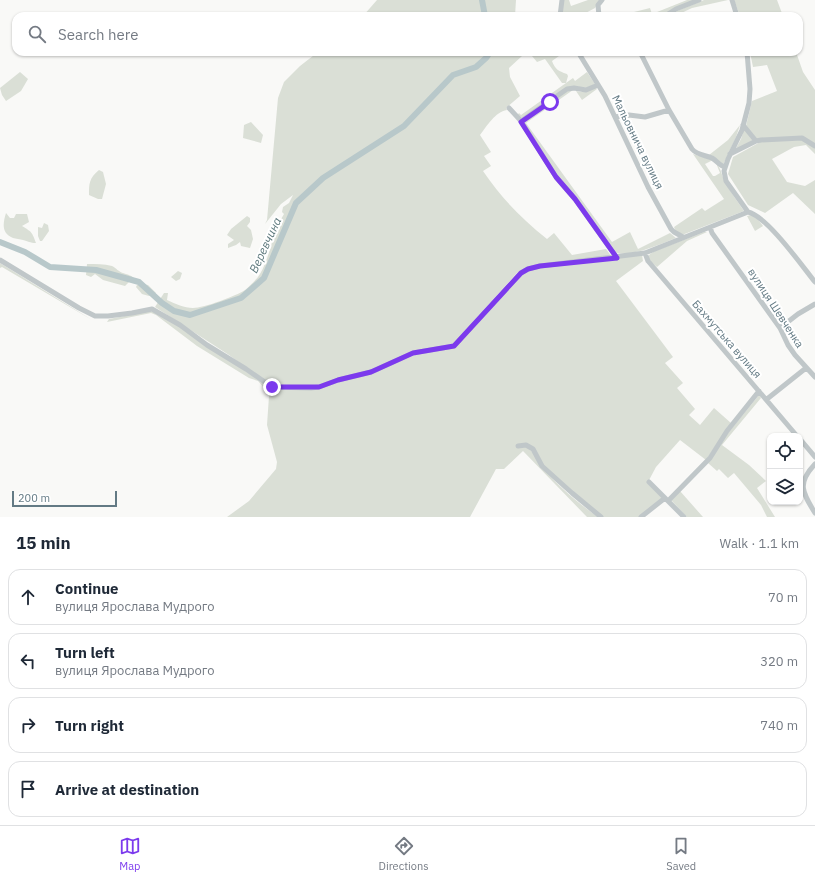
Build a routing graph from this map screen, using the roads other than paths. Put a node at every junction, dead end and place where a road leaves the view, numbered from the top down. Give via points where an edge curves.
1 (562, 0) edge
2 (602, 0) edge
3 (699, 0) edge
4 (732, 0) edge
5 (560, 12) edge
6 (599, 12) edge
7 (671, 12) edge
8 (736, 12) edge
9 (580, 56) edge
10 (642, 56) edge
11 (747, 56) edge
12 (598, 85) junction
13 (509, 108) dead end
14 (669, 110) junction
15 (615, 117) junction
16 (521, 122) junction
17 (743, 125) junction
18 (756, 141) junction
19 (815, 146) edge
20 (730, 154) junction
21 (725, 167) junction
22 (748, 212) junction
23 (710, 227) junction
24 (683, 238) junction
25 (645, 253) junction
26 (617, 258) junction
27 (0, 260) edge
28 (815, 282) edge
29 (815, 304) edge
30 (780, 328) junction
31 (806, 368) junction
32 (815, 377) edge
33 (759, 392) junction
34 (767, 399) junction
35 (795, 433) edge
36 (803, 443) edge
37 (518, 446) dead end
38 (815, 458) edge
39 (815, 464) edge
40 (649, 482) dead end
41 (667, 499) junction
42 (815, 513) edge
43 (601, 517) edge
44 (641, 517) edge
45 (684, 517) edge

1 - 5 street
2 - 6 street via 598,5
3 - 7 street
4 - 8 street
9 - 12 street, Мальовнича вулиця
10 - 14 street
11 - 17 street via 750,96
12 - 15 street, Мальовнича вулиця
12 - 16 street via 586,90 567,89
13 - 16 street
14 - 15 street via 645,118 630,115
14 - 21 street via 694,151 712,158
15 - 24 street, Мальовнича вулиця via 668,223 674,232
16 - 26 street via 556,177
17 - 18 street
17 - 20 street
18 - 19 street via 802,138
18 - 20 street
20 - 21 street
21 - 22 street via 726,180
22 - 23 street
22 - 28 street via 769,226
23 - 24 street
23 - 30 street, вулиця Шевченка
24 - 25 street
25 - 26 street
25 - 33 street, Бахмутська вулиця via 646,258
26 - 27 street via 528,269 521,273 454,346 413,353 371,372 319,387 278,388 267,385 180,324 152,309 95,316
29 - 30 street
30 - 31 street, вулиця Шевченка via 788,345
31 - 32 street, вулиця Шевченка
31 - 34 street
33 - 34 street, Бахмутська вулиця
33 - 41 street via 710,458
34 - 35 street, Бахмутська вулиця
36 - 38 street
37 - 43 street via 526,445 533,449 542,466
39 - 42 street via 805,477 803,488
40 - 41 street
41 - 44 street
41 - 45 street

